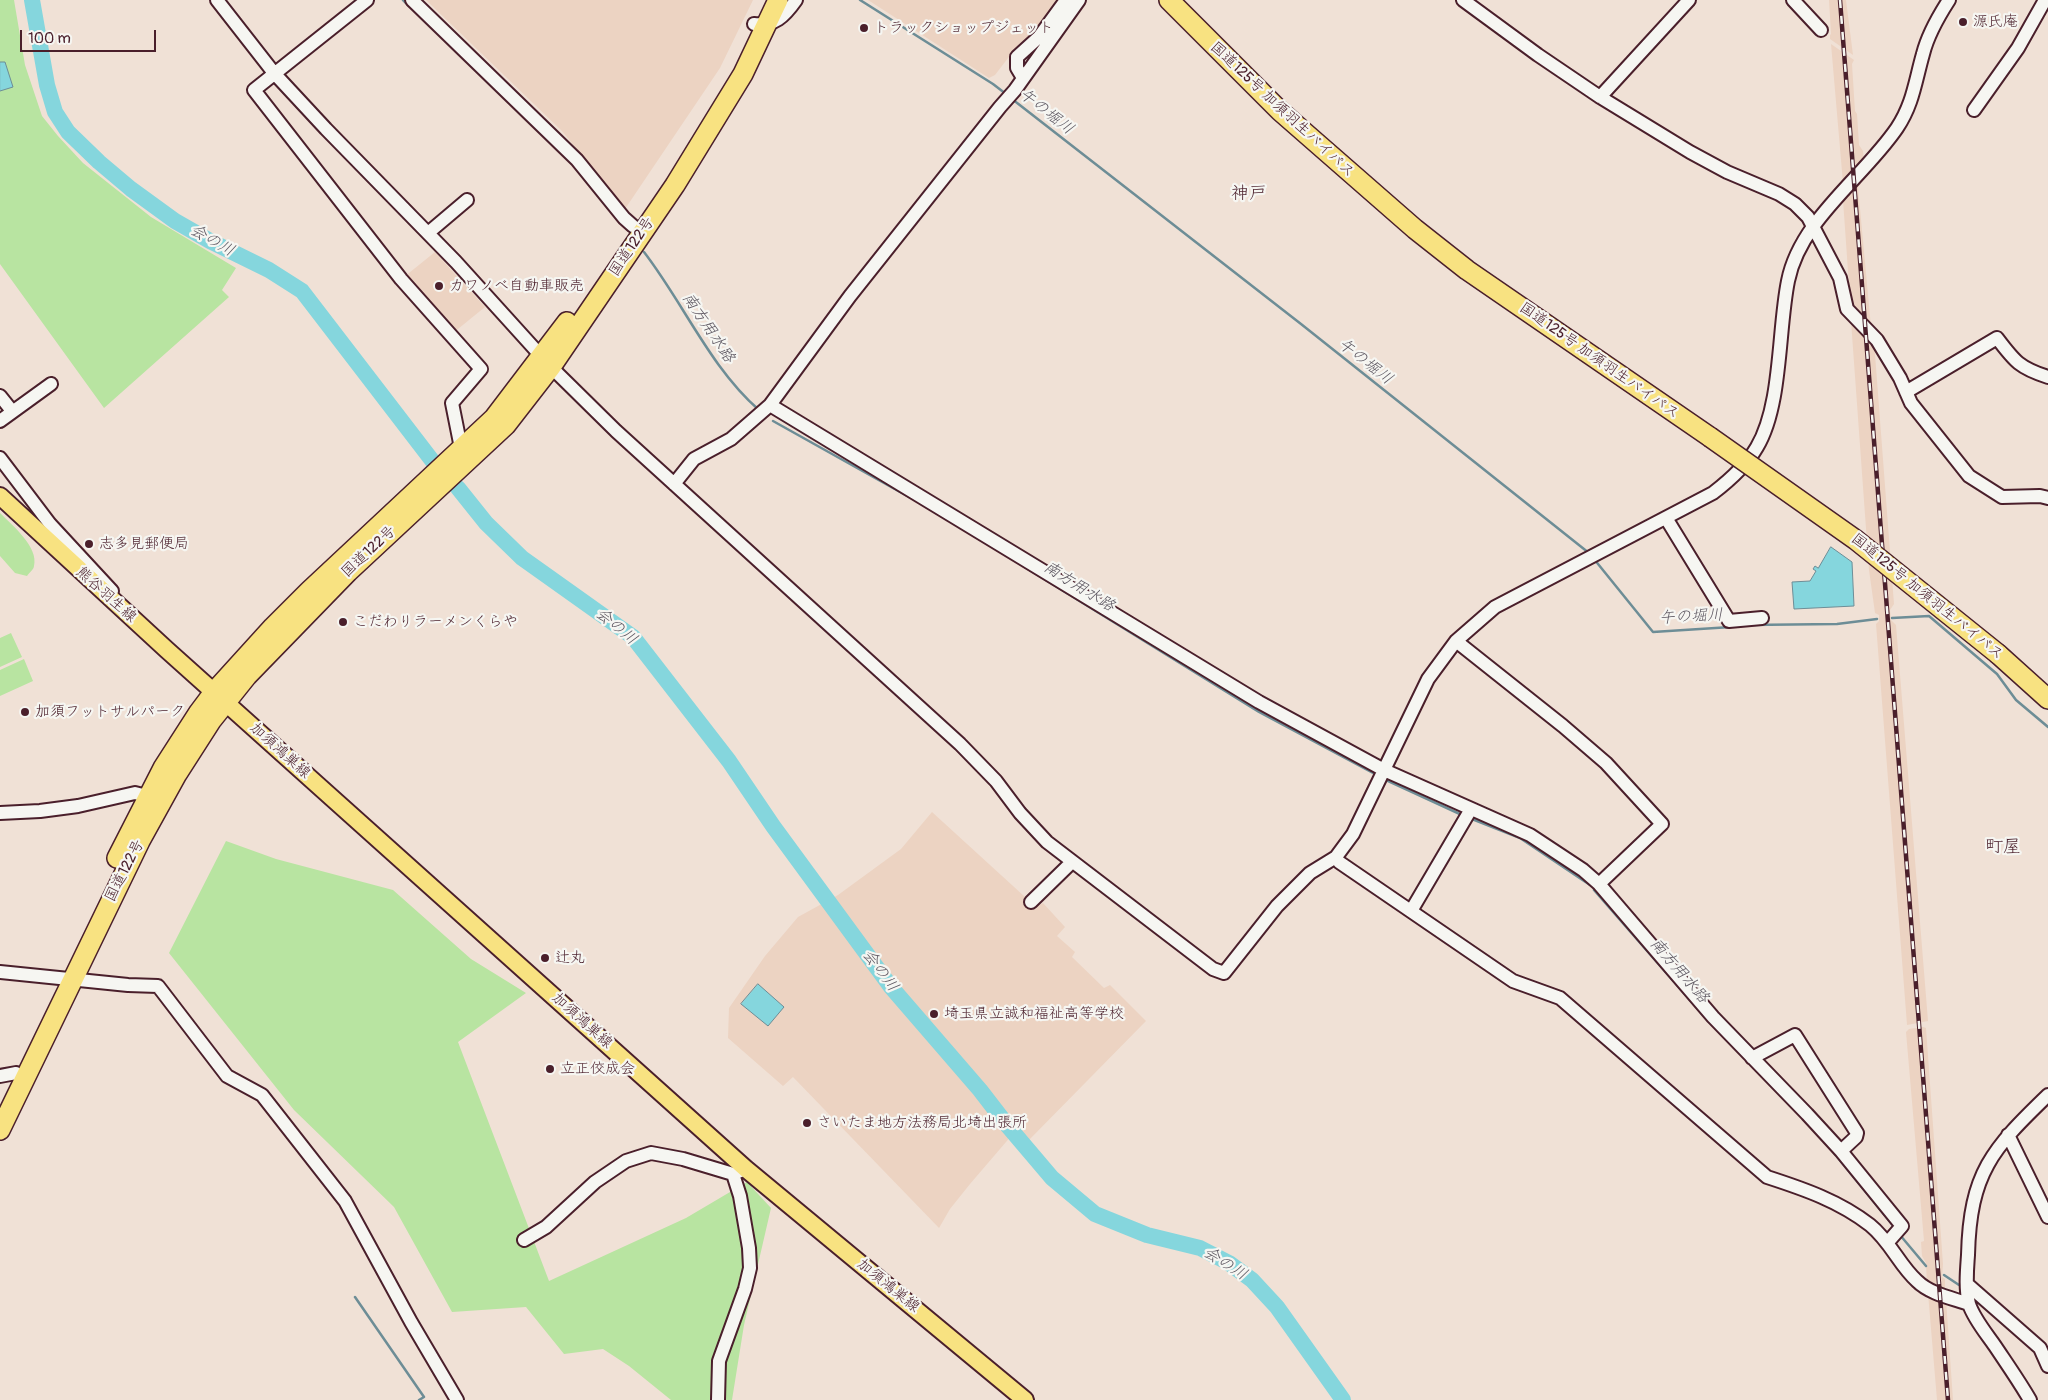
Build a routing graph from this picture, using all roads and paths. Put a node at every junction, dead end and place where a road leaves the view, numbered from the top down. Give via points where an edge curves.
1 (217, 0) edge
2 (367, 0) edge
3 (412, 0) edge
4 (764, 0) edge
5 (778, 0) edge
6 (796, 0) edge
7 (1066, 0) edge
8 (1079, 0) edge
9 (1169, 0) edge
10 (1463, 0) edge
11 (1689, 0) edge
12 (1793, 0) edge
13 (1949, 0) edge
14 (2045, 0) edge
15 (760, 24) junction
16 (1821, 30) dead end
17 (274, 73) junction
18 (1023, 78) junction
19 (1600, 97) junction
20 (1974, 110) dead end
21 (467, 200) dead end
22 (633, 226) junction
23 (1813, 226) junction
24 (428, 233) junction
25 (546, 362) junction
26 (2048, 377) edge
27 (51, 384) dead end
28 (1906, 392) junction
29 (0, 396) edge
30 (770, 405) junction
31 (12, 411) junction
32 (0, 420) edge
33 (461, 448) junction
34 (0, 458) edge
35 (674, 484) junction
36 (0, 496) edge
37 (2048, 498) edge
38 (1666, 518) junction
39 (120, 607) junction
40 (1762, 618) dead end
41 (1456, 641) junction
42 (220, 697) junction
43 (2048, 699) edge
44 (1384, 770) junction
45 (147, 796) junction
46 (1471, 809) junction
47 (0, 813) edge
48 (1336, 858) junction
49 (1072, 862) junction
50 (1600, 884) junction
51 (1031, 902) dead end
52 (1411, 911) junction
53 (0, 972) edge
54 (66, 978) junction
55 (1752, 1058) junction
56 (8, 1074) edge
57 (2048, 1095) edge
58 (0, 1105) edge
59 (0, 1130) edge
60 (2008, 1134) junction
61 (1841, 1151) junction
62 (740, 1172) junction
63 (2048, 1217) edge
64 (524, 1240) dead end
65 (1888, 1242) junction
66 (1968, 1293) junction
67 (2044, 1346) edge
68 (2048, 1366) edge
69 (457, 1400) edge
70 (718, 1400) edge
71 (1025, 1400) edge
72 (2030, 1400) edge

1 - 17 street
2 - 17 street
3 - 22 street via 577,160
4 - 15 highway, 国道122号
5 - 15 highway, 国道122号
6 - 15 street via 786,14
7 - 18 street via 1039,37 1017,57 1017,68
8 - 18 street
9 - 43 highway, 国道125号 加須羽生バイパス, bridge via 1280,110 1414,229 1474,275 1856,540 1998,654
10 - 19 street
11 - 19 street
12 - 16 street
13 - 23 street via 1932,29 1922,54 1912,99 1897,128
14 - 20 street via 2018,48
15 - 22 highway, 国道122号
15 - 25 highway, 国道122号 via 742,74 675,185
17 - 24 street
17 - 33 street via 254,90 401,279 481,369 452,403
18 - 30 street via 850,296
19 - 23 street via 1690,152 1796,204
21 - 24 street
22 - 25 highway, 国道122号
23 - 28 street via 1840,278 1847,309 1878,340
23 - 38 street via 1795,257 1788,280 1771,406 1758,446 1737,474 1724,485
24 - 25 street
25 - 33 highway, 国道122号
25 - 35 street
25 - 42 highway, 国道122号 via 506,425
26 - 28 street via 2026,370 1997,338
27 - 31 street
28 - 37 street via 1910,403 1969,476 2002,497
29 - 31 street
30 - 35 street via 731,439 694,459
30 - 44 street via 1259,702
31 - 32 street
33 - 42 highway, 国道122号 via 273,627
34 - 39 street via 50,524 107,584
35 - 49 street via 960,744 1047,842
36 - 39 main road, 熊谷羽生線
38 - 40 street via 1729,621
38 - 41 street via 1495,607
39 - 42 main road, 熊谷羽生線
41 - 44 street via 1428,679
41 - 50 street via 1606,763 1662,824
42 - 45 highway, 国道122号 via 182,738
42 - 54 highway, 国道122号
42 - 62 main road, 加須鴻巣線
44 - 46 street
44 - 48 street via 1352,834
45 - 47 street via 135,793 78,806
45 - 54 highway, 国道122号
46 - 50 street via 1530,835
46 - 52 street
48 - 49 street via 1301,880 1224,973 1214,969
48 - 52 street
49 - 51 street
50 - 55 street via 1712,1018
52 - 65 street via 1513,981 1560,998 1766,1177 1841,1204
53 - 54 street
54 - 56 highway, 国道122号
54 - 59 highway, 国道122号
54 - 69 street via 158,986 228,1076 262,1095 345,1201
55 - 61 street
55 - 61 street via 1795,1035 1856,1133 1856,1137
56 - 58 highway, 国道122号
57 - 60 street
60 - 63 street
60 - 66 street via 1988,1162 1976,1192 1968,1234
61 - 65 street via 1902,1226
62 - 64 street via 651,1153 626,1161 595,1182 546,1227
62 - 70 street via 750,1268 746,1290 719,1361
62 - 71 main road, 加須鴻巣線
65 - 66 street via 1916,1280 1928,1290
66 - 67 street
66 - 72 street via 1981,1326
67 - 68 street

